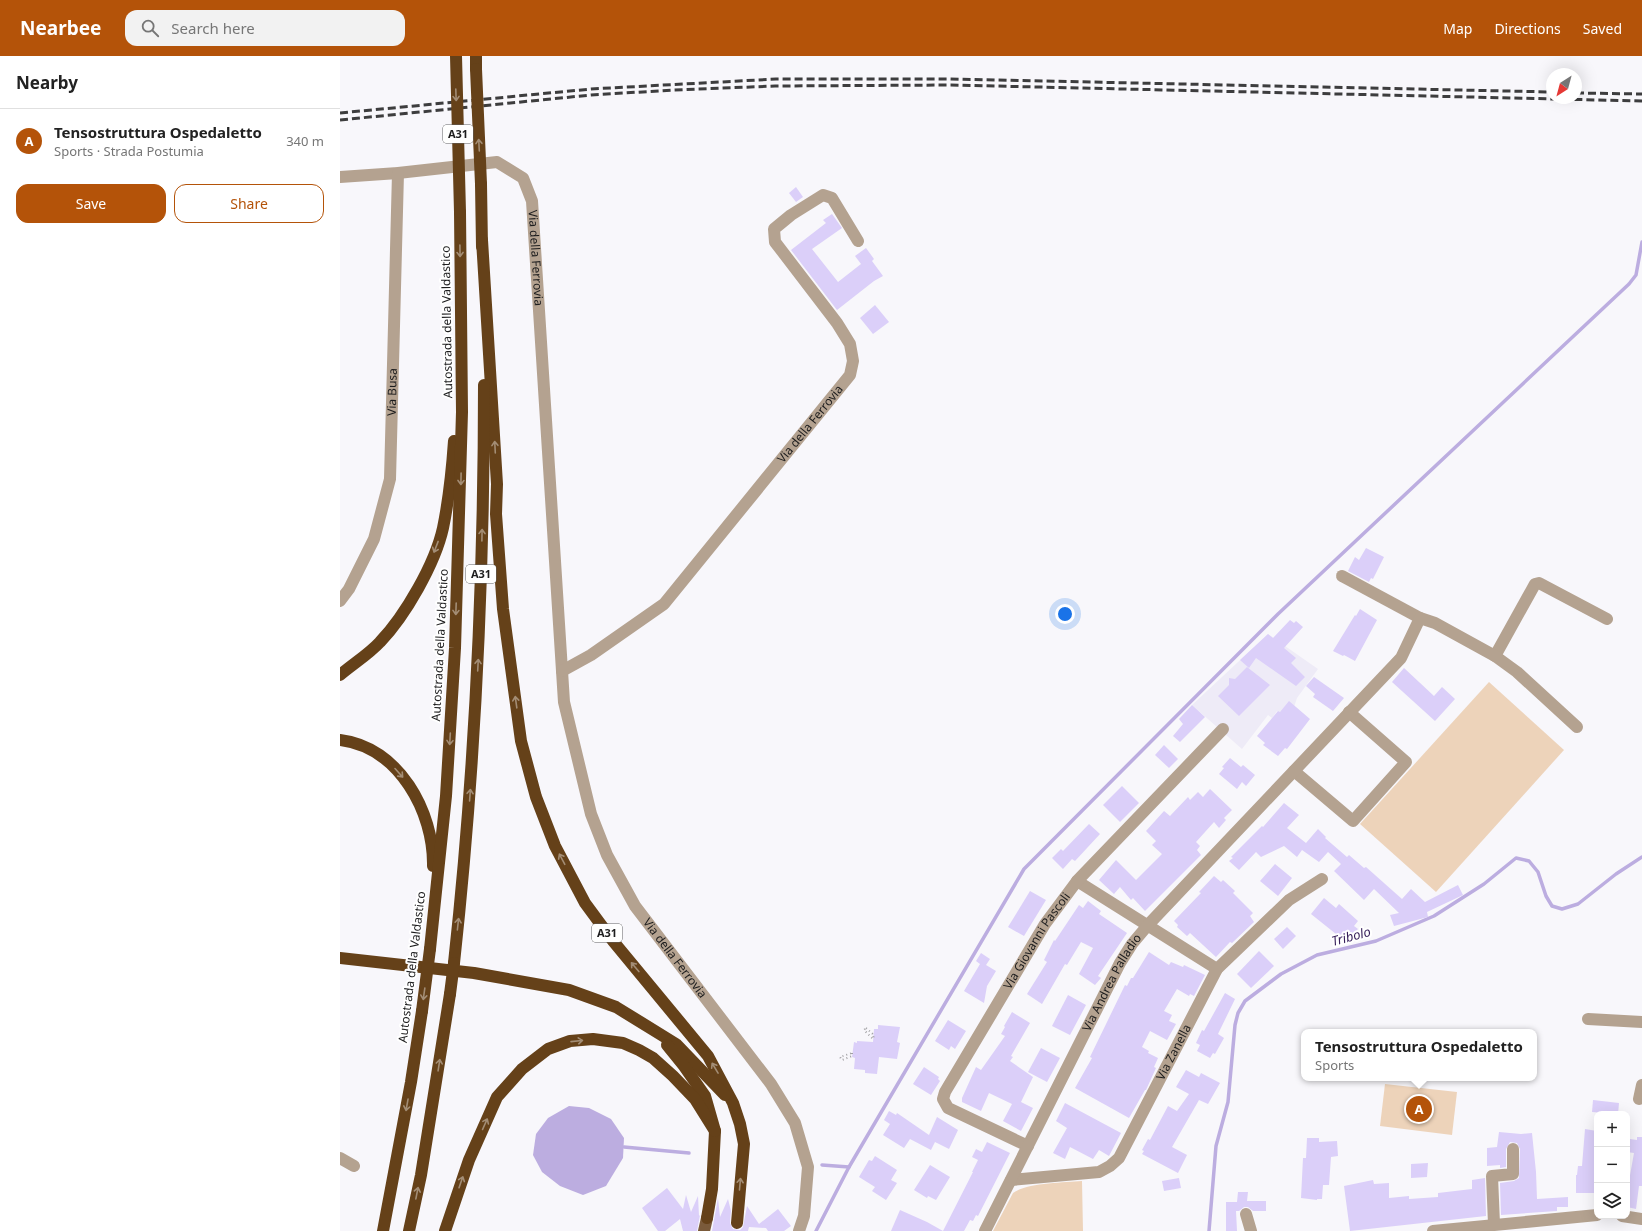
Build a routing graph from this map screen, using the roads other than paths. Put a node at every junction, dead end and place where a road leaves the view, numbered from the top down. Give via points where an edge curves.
1 (456, 56) edge
2 (476, 56) edge
3 (398, 173) junction
4 (340, 177) edge
5 (482, 240) junction
6 (858, 241) dead end
7 (462, 328) junction
8 (1342, 576) dead end
9 (340, 601) edge
10 (1420, 618) junction
11 (1607, 619) dead end
12 (1495, 656) junction
13 (562, 670) junction
14 (340, 675) edge
15 (1349, 712) junction
16 (1577, 727) dead end
17 (1223, 729) dead end
18 (340, 740) edge
19 (1294, 771) junction
20 (1322, 879) dead end
21 (1076, 881) junction
22 (1148, 925) junction
23 (432, 930) junction
24 (340, 958) edge
25 (1217, 969) junction
26 (1588, 1019) dead end
27 (1642, 1022) edge
28 (646, 1025) junction
29 (1642, 1085) edge
30 (1639, 1099) dead end
31 (733, 1103) junction
32 (715, 1131) junction
33 (1028, 1146) junction
34 (1513, 1149) dead end
35 (340, 1158) edge
36 (354, 1166) dead end
37 (1011, 1180) junction
38 (1246, 1214) dead end
39 (1594, 1215) edge
40 (1630, 1217) edge
41 (707, 1218) joint
42 (1642, 1219) edge
43 (736, 1227) edge
44 (1489, 1227) edge
45 (383, 1231) edge
46 (409, 1231) edge
47 (445, 1231) edge
48 (704, 1231) edge
49 (799, 1231) edge
50 (985, 1231) edge
51 (1251, 1231) edge
52 (1433, 1231) edge

1 -> 7 highway, Autostrada della Valdastico / A31, bridge
5 -> 2 highway, A31, bridge
3 - 4 street, Via della Ferrovia
3 - 9 street, Via Busa via 390,479 374,539 349,590
3 - 13 street, Via della Ferrovia via 497,162 523,178 532,201
31 -> 5 highway, A31 via 708,1056 585,903 555,846 536,797 521,741 503,609
46 -> 5 highway, A31, bridge via 426,1146 450,994 468,818 483,515
6 - 13 street, Via della Ferrovia via 832,198 824,195 791,215 774,230 775,242 850,344 853,361 850,375 664,604 591,655
7 -> 14 highway, A31 via 451,484 442,530 425,577 395,623 380,642
7 -> 23 highway, Autostrada della Valdastico / A31 via 461,475 455,648 446,796
8 - 10 street
10 - 12 street via 1435,622
10 - 15 street, Via Andrea Palladio via 1401,658
11 - 12 street via 1539,583 1535,584
12 - 16 street via 1517,672
13 - 49 street, Via della Ferrovia via 564,702 591,814 607,855 635,906 771,1084 795,1123 808,1167 804,1216
15 - 19 street, Via Andrea Palladio
15 - 19 street via 1406,762 1353,821
17 - 21 street, Via Giovanni Pascoli
18 -> 23 highway, A31 via 369,749 380,756 403,777 418,801 431,843
19 - 22 street, Via Andrea Palladio
20 - 25 street, Via Zanella via 1289,900
21 - 22 street
21 - 33 street, Via Giovanni Pascoli via 1045,924 944,1096 944,1103 948,1108
22 - 25 street
22 - 33 street, Via Andrea Palladio via 1120,963
23 -> 45 highway, Autostrada della Valdastico / A31, bridge via 408,1098
24 - 28 highway, A31 via 474,973 569,990 616,1006
25 - 37 street, Via Zanella via 1119,1158 1099,1172
26 - 27 street
28 - 31 highway, A31 via 676,1044
28 - 32 highway, A31 via 669,1047 705,1096
29 - 30 street
43 -> 31 highway, A31 via 744,1144
32 - 41 highway, A31 via 712,1189
47 -> 32 highway via 469,1160 497,1098 522,1069 548,1049 570,1041 593,1039 623,1043 639,1050 653,1058 695,1099
33 - 37 street, Via Andrea Palladio
34 - 44 street via 1513,1174 1492,1176
35 - 36 street
37 - 50 street, Via Andrea Palladio
38 - 51 street
39 - 44 street
40 - 42 street
41 - 48 main road
44 - 52 street

